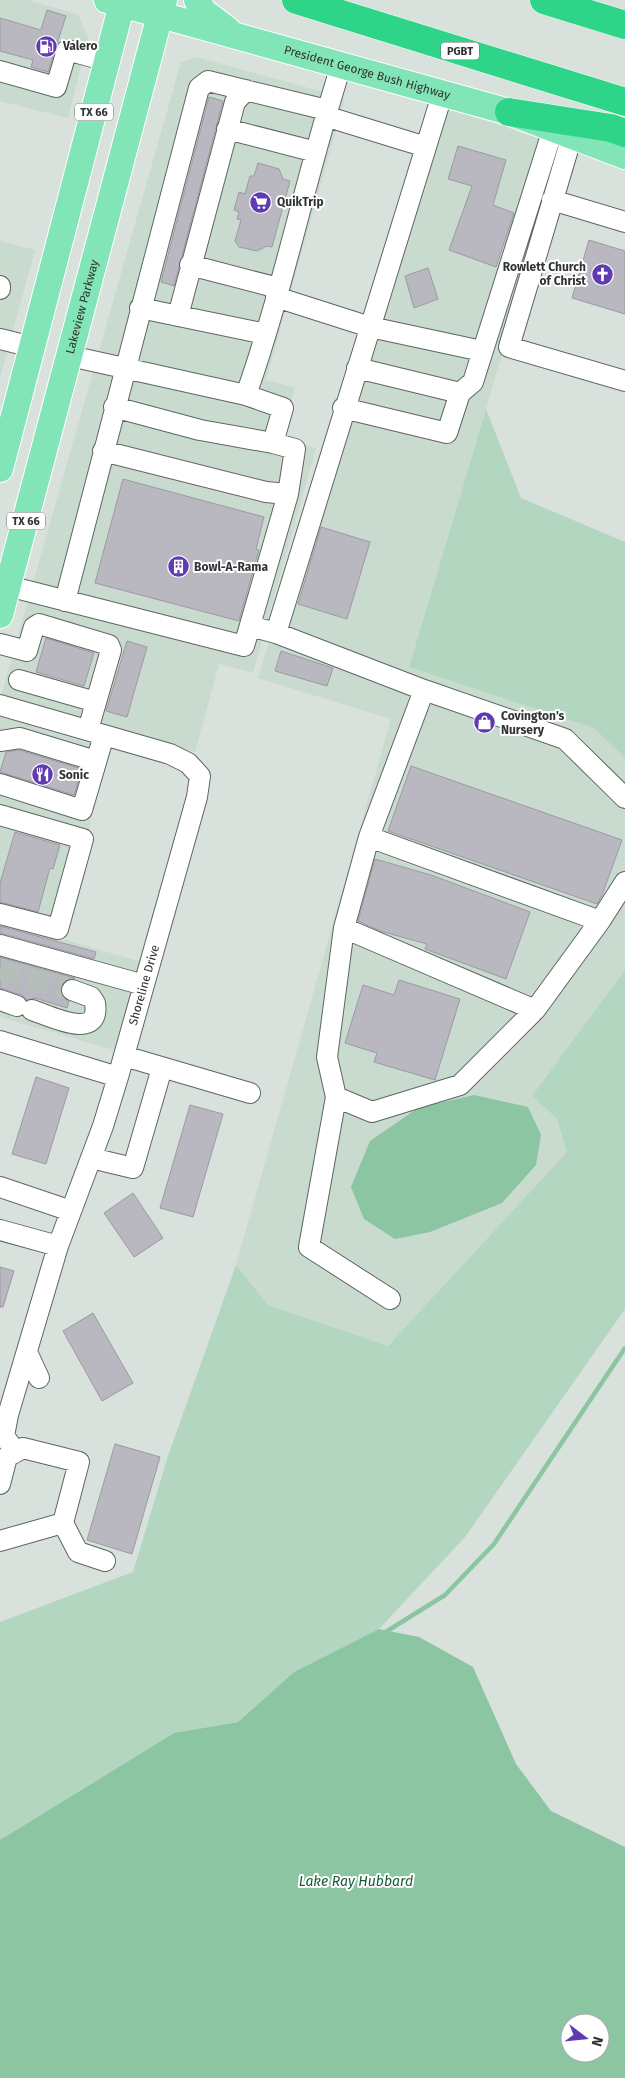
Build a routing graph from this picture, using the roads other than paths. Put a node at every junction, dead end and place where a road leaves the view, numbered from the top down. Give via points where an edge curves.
1 (197, 0) edge
2 (296, 0) edge
3 (544, 0) edge
4 (117, 2) edge
5 (162, 8) edge
6 (625, 25) edge
7 (237, 37) junction
8 (107, 61) junction
9 (340, 66) junction
10 (0, 71) edge
11 (246, 90) junction
12 (442, 95) junction
13 (625, 102) edge
14 (509, 112) junction
15 (326, 113) junction
16 (226, 129) junction
17 (563, 132) junction
18 (625, 132) edge
19 (426, 147) junction
20 (316, 152) junction
21 (625, 156) edge
22 (552, 200) junction
23 (625, 222) edge
24 (190, 265) junction
25 (277, 293) junction
26 (140, 308) junction
27 (178, 316) junction
28 (370, 327) junction
29 (266, 334) junction
30 (0, 339) edge
31 (32, 346) junction
32 (482, 350) junction
33 (70, 356) junction
34 (124, 368) junction
35 (357, 368) junction
36 (625, 380) edge
37 (460, 393) junction
38 (246, 395) junction
39 (114, 407) junction
40 (343, 408) junction
41 (273, 443) junction
42 (103, 451) junction
43 (0, 468) edge
44 (288, 494) junction
45 (8, 586) junction
46 (65, 601) junction
47 (0, 615) edge
48 (250, 626) junction
49 (276, 633) junction
50 (0, 644) edge
51 (27, 651) junction
52 (19, 680) junction
53 (424, 690) junction
54 (96, 702) junction
55 (6, 706) edge
56 (96, 733) junction
57 (0, 741) edge
58 (96, 761) junction
59 (0, 784) edge
60 (625, 798) edge
61 (0, 815) edge
62 (369, 837) junction
63 (625, 882) edge
64 (0, 914) edge
65 (600, 921) junction
66 (344, 928) junction
67 (0, 945) edge
68 (144, 985) junction
69 (72, 990) tunnel mouth
70 (16, 1005) edge
71 (535, 1010) junction
72 (0, 1041) edge
73 (124, 1056) junction
74 (162, 1068) junction
75 (118, 1077) junction
76 (250, 1093) dead end
77 (336, 1097) junction
78 (91, 1158) junction
79 (0, 1187) edge
80 (71, 1211) junction
81 (0, 1230) edge
82 (58, 1246) junction
83 (390, 1299) dead end
84 (27, 1352) junction
85 (39, 1378) dead end
86 (2, 1434) edge
87 (16, 1452) junction
88 (0, 1484) edge
89 (63, 1524) junction
90 (0, 1541) edge
91 (105, 1561) dead end

1 - 7 main road via 203,11
2 - 13 highway, PGBT
3 - 6 highway
4 - 5 main road, President George Bush Highway
4 - 8 main road, TX 66
5 - 7 main road, President George Bush Highway
5 - 33 main road, Lakeview Parkway / TX 66
7 - 9 main road, President George Bush Highway
8 - 10 street via 67,50 56,87
8 - 31 main road, TX 66
9 - 12 main road, President George Bush Highway
9 - 15 street
11 - 15 street
11 - 16 street via 235,102
11 - 26 street via 208,81 199,88
12 - 14 main road, President George Bush Highway
12 - 19 street
14 - 17 main road, President George Bush Highway
14 - 18 highway
15 - 19 street
15 - 20 street
16 - 20 street
16 - 24 street
17 - 21 main road, President George Bush Highway
17 - 22 street
17 - 32 street
19 - 28 street
20 - 25 street
22 - 23 street
22 - 36 street via 509,347
24 - 25 street
24 - 27 street
25 - 28 street
25 - 29 street
26 - 27 street
26 - 34 street
27 - 29 street
28 - 32 street
28 - 35 street
29 - 38 street
30 - 31 street
31 - 33 main road
31 - 43 main road, TX 66
32 - 37 street via 473,382
33 - 34 street
33 - 45 main road, Lakeview Parkway / TX 66
34 - 38 street
34 - 39 street
35 - 37 street
35 - 40 street
37 - 40 street via 447,433
38 - 41 street via 283,408
39 - 41 street via 200,430
39 - 42 street
40 - 49 street
41 - 44 street via 295,448
42 - 44 street via 266,492
42 - 46 street
44 - 48 street
45 - 46 street
45 - 47 main road, Lakeview Parkway / TX 66
46 - 48 street via 244,646
48 - 49 street
49 - 53 street
50 - 51 street
51 - 52 street
51 - 54 street via 34,627 39,624 109,645 111,650
52 - 54 street
52 - 55 street
53 - 60 street via 565,739
53 - 62 street
54 - 56 street
55 - 56 street, Shoreline Drive
56 - 58 street
56 - 68 street, Shoreline Drive via 170,754 188,763 200,776
57 - 58 street via 20,738
58 - 59 street via 82,810
61 - 64 street via 83,839 58,929
62 - 65 street
62 - 66 street
63 - 65 street
65 - 71 street
66 - 71 street
66 - 77 street via 327,1057
67 - 68 street
68 - 73 street, Shoreline Drive
69 - 70 street via 91,997 95,1003 94,1018 88,1024 79,1026
71 - 77 street via 460,1085 372,1112
72 - 75 street
73 - 74 street
73 - 75 street, Shoreline Drive
74 - 76 street
74 - 78 street via 133,1168
75 - 78 street, Shoreline Drive
77 - 83 street via 309,1247
78 - 80 street, Shoreline Drive
79 - 80 street
80 - 82 street, Shoreline Drive
81 - 82 street
82 - 84 street, Shoreline Drive
84 - 85 street
84 - 86 street, Shoreline Drive
86 - 87 street
87 - 88 street via 7,1457
87 - 89 street via 23,1448 79,1462
89 - 90 street
89 - 91 street via 78,1552

